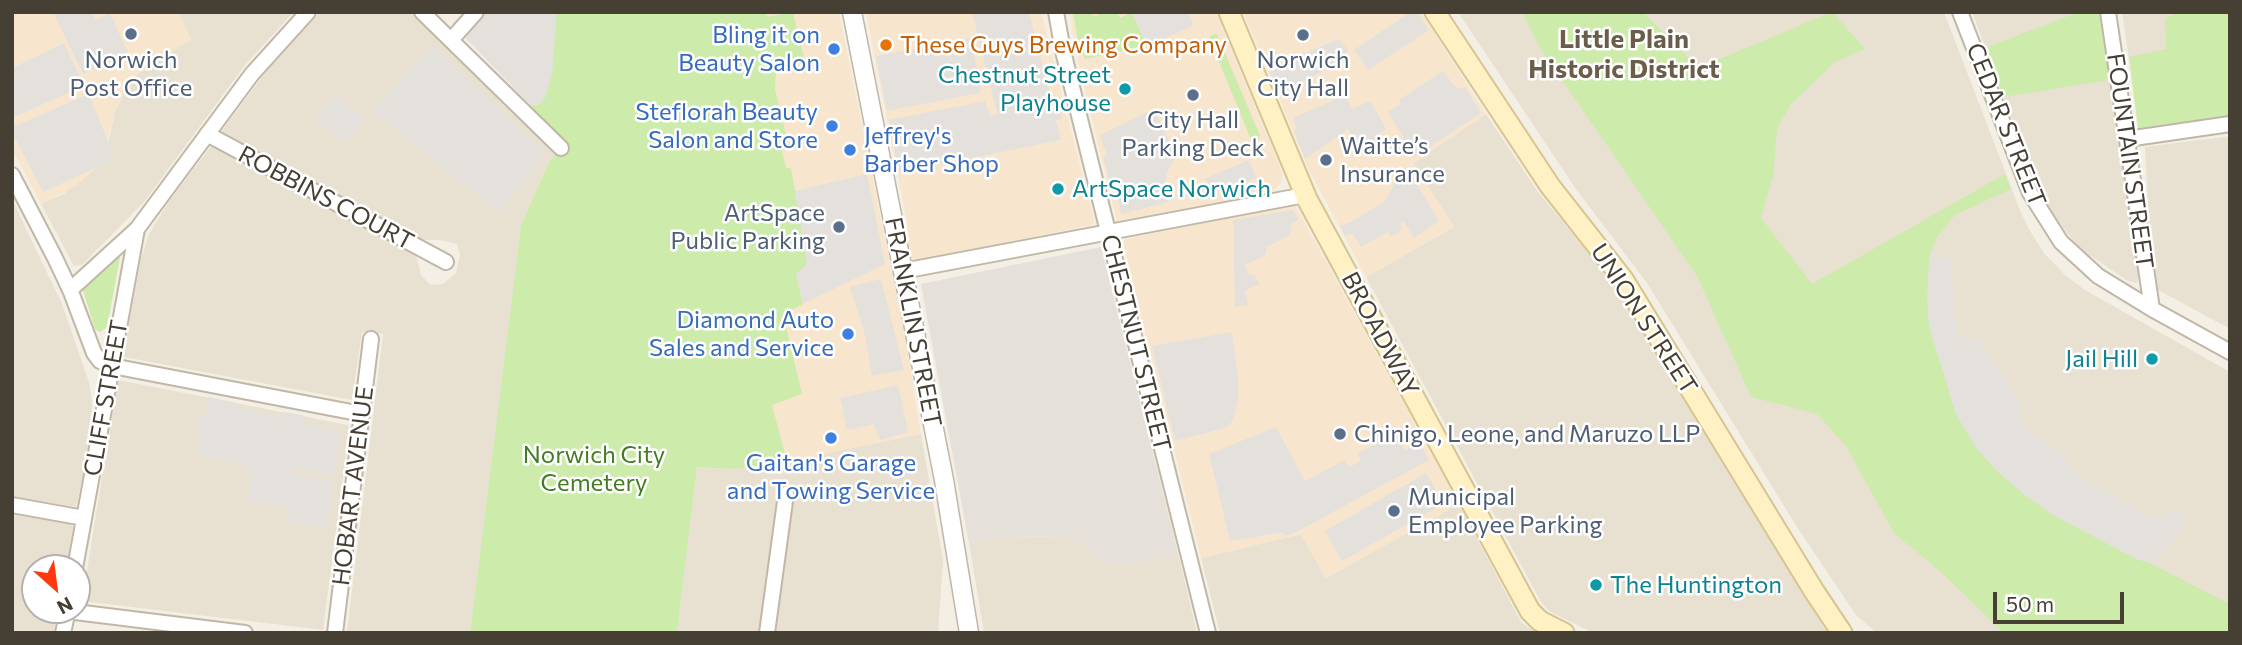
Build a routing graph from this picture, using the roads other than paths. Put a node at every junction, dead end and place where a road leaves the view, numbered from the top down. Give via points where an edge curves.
1 (308, 12) edge
2 (422, 12) edge
3 (476, 12) edge
4 (852, 12) edge
5 (1056, 12) edge
6 (1229, 12) edge
7 (1435, 12) edge
8 (1960, 12) edge
9 (2108, 12) edge
10 (451, 40) junction
11 (2230, 124) edge
12 (207, 134) junction
13 (2127, 139) junction
14 (561, 148) dead end
15 (12, 175) edge
16 (1305, 195) junction
17 (136, 229) junction
18 (1108, 232) junction
19 (446, 262) dead end
20 (903, 271) junction
21 (70, 290) junction
22 (2152, 309) junction
23 (371, 339) dead end
24 (2230, 352) edge
25 (111, 366) junction
26 (362, 414) junction
27 (786, 494) dead end
28 (12, 505) edge
29 (84, 518) junction
30 (78, 554) edge
31 (91, 613) edge
32 (965, 630) edge
33 (245, 633) edge
34 (335, 633) edge
35 (766, 633) edge
36 (1208, 633) edge
37 (1563, 633) edge
38 (1842, 633) edge

1 - 12 street, CLIFF STREET via 252,74
2 - 10 street
3 - 10 street
4 - 20 street, FRANKLIN STREET
5 - 18 street, CHESTNUT STREET
6 - 16 main road, BROADWAY
7 - 38 main road, UNION STREET via 1550,186 1623,279
8 - 22 street, CEDAR STREET via 2030,193 2044,218 2079,260
9 - 13 street, FOUNTAIN STREET
10 - 14 street
11 - 13 street
12 - 17 street, CLIFF STREET
12 - 19 street, ROBBINS COURT
13 - 22 street, FOUNTAIN STREET
15 - 21 street
16 - 18 street
16 - 37 main road, BROADWAY via 1530,611
17 - 21 street, CLIFF STREET
17 - 25 street, CLIFF STREET
18 - 20 street
18 - 36 street, CHESTNUT STREET
20 - 32 street, FRANKLIN STREET via 944,480
21 - 25 street via 94,353
22 - 24 street, CEDAR STREET
23 - 26 street, HOBART AVENUE
25 - 26 street
25 - 29 street, CLIFF STREET
26 - 34 street, HOBART AVENUE
27 - 35 street
28 - 29 street
29 - 30 street, CLIFF STREET
31 - 33 street

